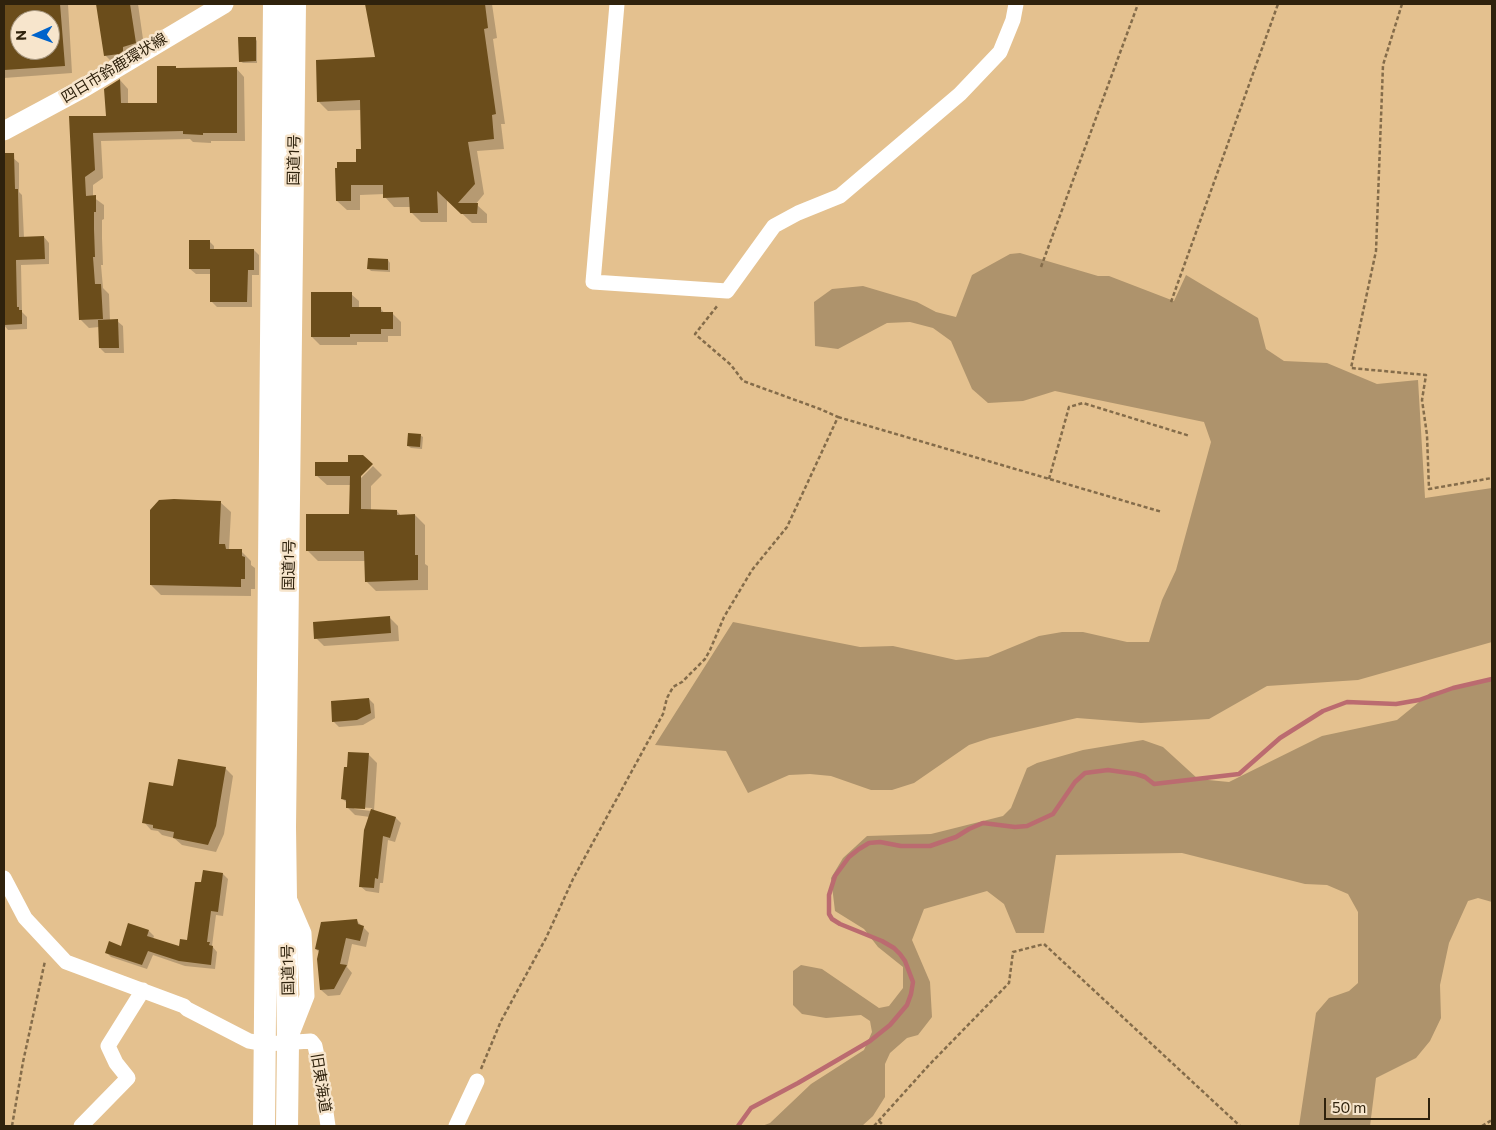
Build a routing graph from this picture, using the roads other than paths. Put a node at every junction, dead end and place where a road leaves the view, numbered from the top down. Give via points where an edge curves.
1 (224, 4) edge
2 (274, 4) edge
3 (295, 4) edge
4 (617, 4) edge
5 (1016, 4) edge
6 (4, 131) edge
7 (283, 224) junction
8 (280, 566) junction
9 (4, 878) edge
10 (287, 892) junction
11 (143, 990) junction
12 (288, 1043) junction
13 (266, 1044) junction
14 (477, 1080) road end
15 (81, 1126) edge
16 (264, 1126) edge
17 (287, 1126) edge
18 (328, 1126) edge
19 (456, 1126) edge

1 - 6 main road, 四日市鈴鹿環状線
2 - 7 highway, 国道1号
3 - 7 highway, 国道1号
4 - 5 street via 593,282 727,291 774,226 840,196 960,94 1000,52
7 - 8 highway, 国道1号
8 - 10 highway, 国道1号
8 - 13 highway, 国道1号 via 266,893
9 - 11 street via 25,918 66,962
10 - 12 highway, 国道1号
10 - 12 street via 304,933 307,996
11 - 13 street via 184,1006 248,1041
11 - 15 street via 108,1046 128,1078
12 - 13 street
12 - 17 highway, 国道1号
12 - 18 street, 旧東海道 via 311,1041 315,1046
13 - 16 highway, 国道1号
14 - 19 street

